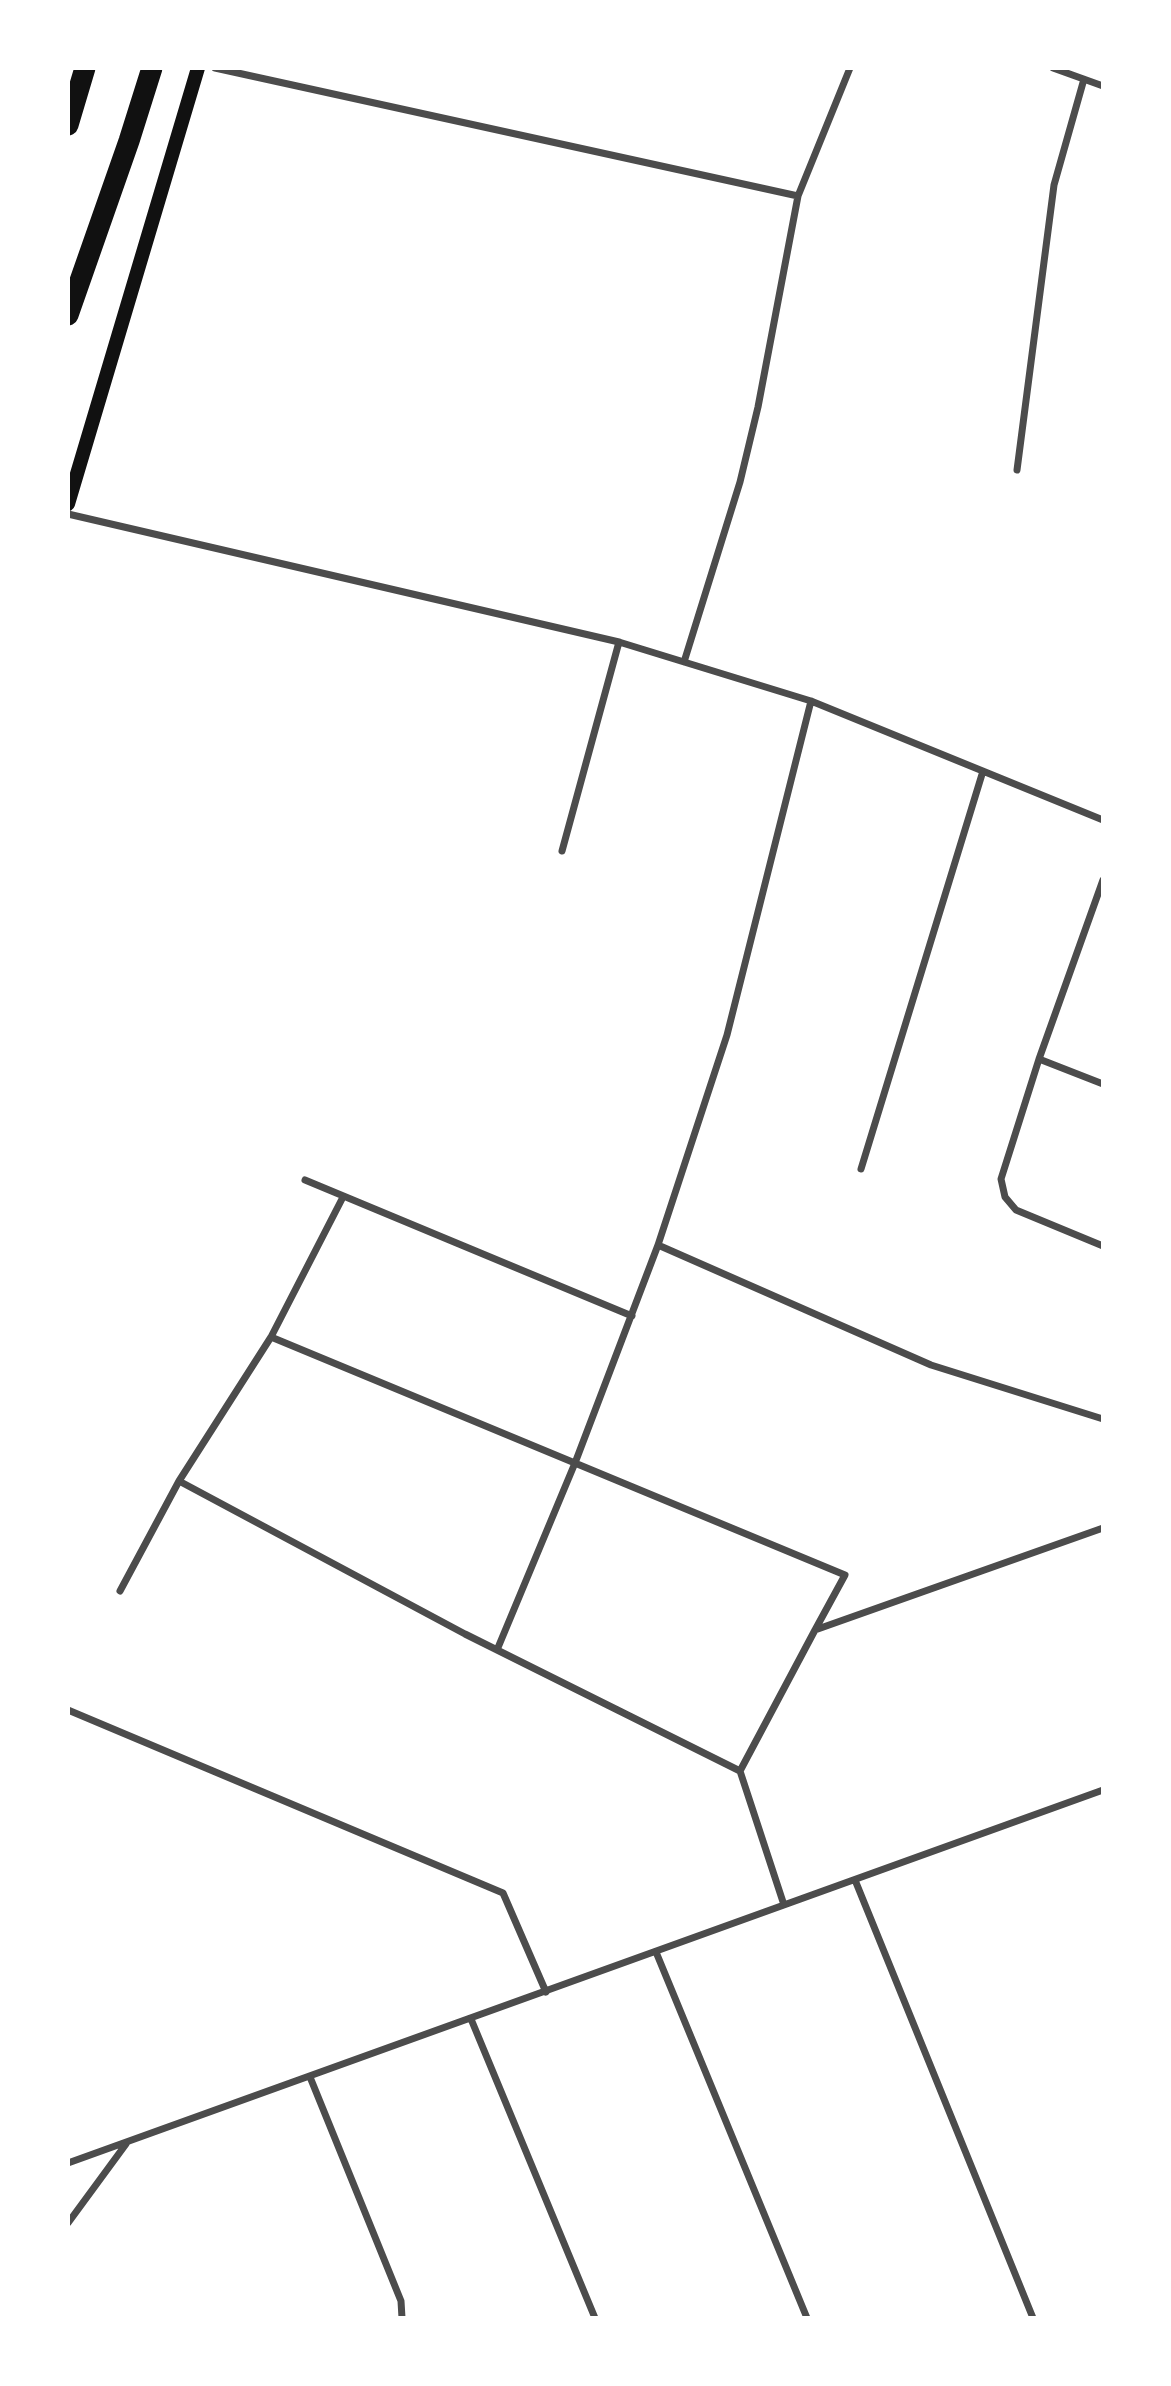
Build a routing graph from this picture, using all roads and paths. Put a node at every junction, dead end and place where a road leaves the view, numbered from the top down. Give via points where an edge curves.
1 (85, 68) edge
2 (152, 68) edge
3 (198, 68) edge
4 (215, 68) edge
5 (850, 68) edge
6 (1053, 68) edge
7 (1084, 79) junction
8 (1103, 86) edge
9 (68, 125) edge
10 (798, 196) junction
11 (68, 315) edge
12 (1017, 470) dead end
13 (68, 504) edge
14 (68, 514) edge
15 (620, 642) junction
16 (684, 662) junction
17 (811, 701) junction
18 (983, 771) junction
19 (1103, 820) edge
20 (562, 850) dead end
21 (1103, 880) edge
22 (1100, 894) edge
23 (1039, 1059) junction
24 (1103, 1084) edge
25 (861, 1169) dead end
26 (305, 1180) dead end
27 (343, 1197) junction
28 (658, 1245) junction
29 (1103, 1246) edge
30 (632, 1316) junction
31 (271, 1337) junction
32 (1103, 1419) edge
33 (575, 1463) junction
34 (179, 1481) junction
35 (1103, 1528) edge
36 (120, 1591) dead end
37 (815, 1630) junction
38 (497, 1650) junction
39 (68, 1710) edge
40 (740, 1771) junction
41 (1103, 1790) edge
42 (855, 1880) junction
43 (784, 1905) junction
44 (656, 1952) junction
45 (546, 1992) junction
46 (471, 2018) junction
47 (310, 2077) junction
48 (126, 2143) junction
49 (68, 2162) edge
50 (68, 2223) edge
51 (402, 2318) edge
52 (595, 2318) edge
53 (807, 2318) edge
54 (1033, 2318) edge

1 - 9 highway
2 - 11 highway
3 - 13 main road
4 - 10 street
5 - 10 street
6 - 7 street
7 - 8 street
7 - 12 street via 1054,185
10 - 16 street via 740,482
14 - 15 street
15 - 16 street
15 - 20 street
16 - 17 street
17 - 18 street
17 - 28 street via 727,1035
18 - 19 street
18 - 25 street
21 - 22 street
22 - 23 street
23 - 24 street
23 - 29 street via 1001,1179 1005,1197 1016,1210
26 - 27 street
27 - 30 street
27 - 31 street
28 - 30 street
28 - 32 street via 931,1365
30 - 33 street
31 - 33 street
31 - 34 street
33 - 37 street via 845,1576
33 - 38 street
34 - 36 street
34 - 38 street
35 - 37 street
37 - 40 street
38 - 40 street
39 - 45 street via 503,1893
40 - 43 street
41 - 42 street
42 - 43 street
42 - 54 street
43 - 44 street
44 - 45 street
44 - 53 street
45 - 46 street
46 - 47 street
46 - 52 street
47 - 48 street
47 - 51 street via 401,2301
48 - 49 street
48 - 50 street

